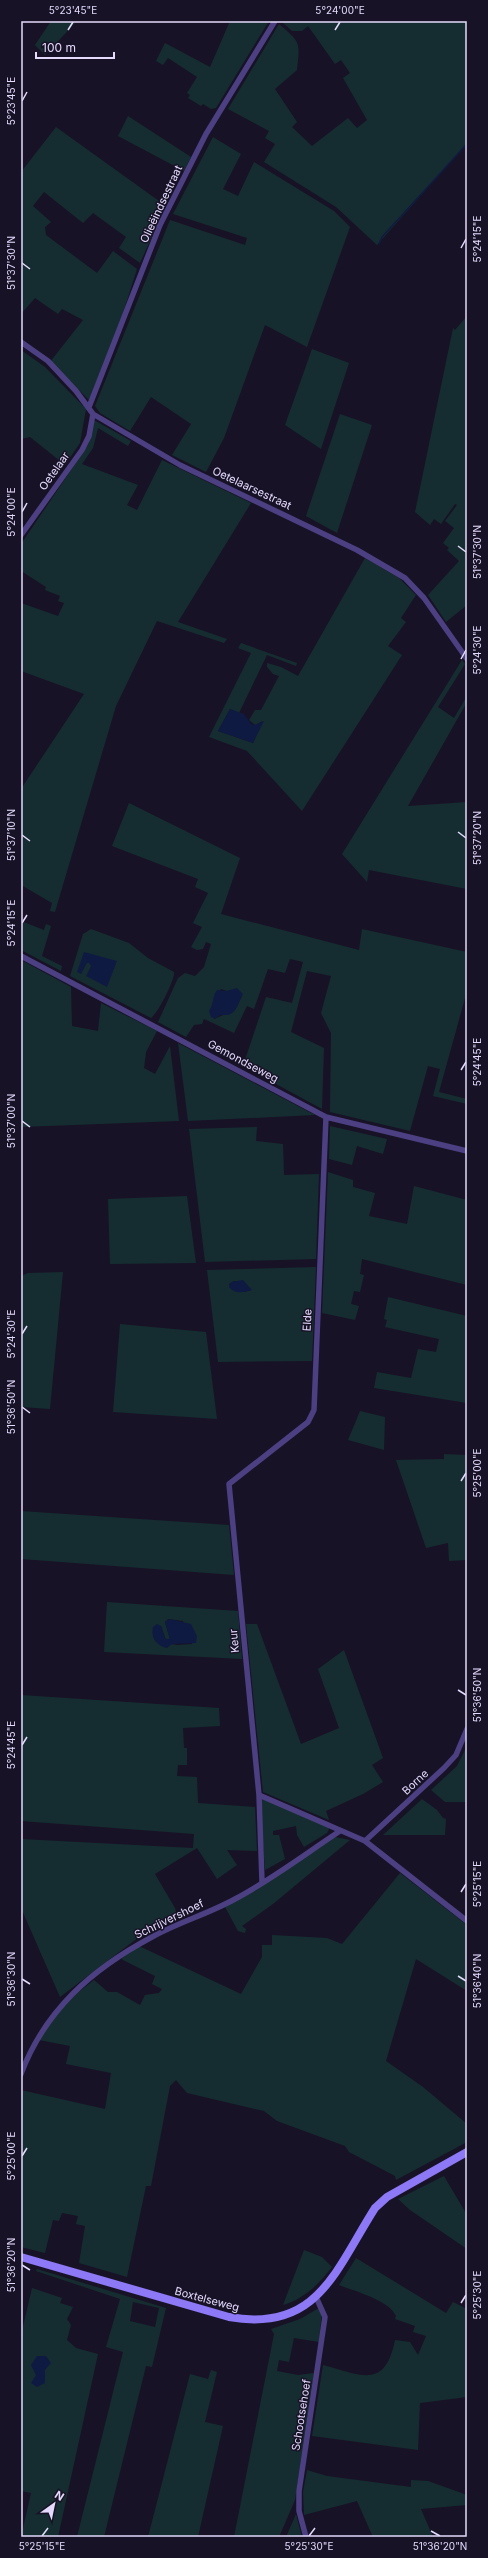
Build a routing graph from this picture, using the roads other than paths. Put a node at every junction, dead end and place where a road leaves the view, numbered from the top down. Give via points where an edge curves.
1 (275, 21) edge
2 (21, 342) edge
3 (89, 407) junction
4 (93, 414) junction
5 (21, 535) edge
6 (467, 659) edge
7 (21, 956) edge
8 (326, 1117) junction
9 (467, 1151) edge
10 (229, 1484) joint
11 (467, 1729) edge
12 (259, 1795) junction
13 (340, 1831) junction
14 (365, 1841) junction
15 (262, 1882) junction
16 (467, 1921) edge
17 (21, 2074) edge
18 (467, 2152) edge
19 (21, 2257) edge
20 (316, 2297) junction
21 (306, 2537) edge

1 - 3 street, Olieëindsestraat via 206,134 160,225
2 - 3 street, Oetelaarsestraat via 48,361
3 - 4 street, Oetelaarsestraat
4 - 5 street, Oetelaar via 89,436 82,450
4 - 6 street, Oetelaarsestraat via 180,465 357,550 405,578 424,598
7 - 8 street, Gemondseweg
8 - 9 street, Gemondseweg
8 - 10 street, Elde via 314,1410 308,1422
10 - 12 street, Keur
11 - 14 street, Borne via 456,1756
12 - 13 street
12 - 15 street, Keur
13 - 14 street
13 - 15 street, Schrijvershoef
14 - 16 street
15 - 17 street, Schrijvershoef via 235,1899 153,1936 82,1985 65,2000 40,2032
18 - 20 main road, Boxtelseweg via 398,2190 375,2208 330,2284
19 - 20 main road, Boxtelseweg via 239,2319 275,2318
20 - 21 street, Schootsehoef via 326,2317 299,2491 299,2511

